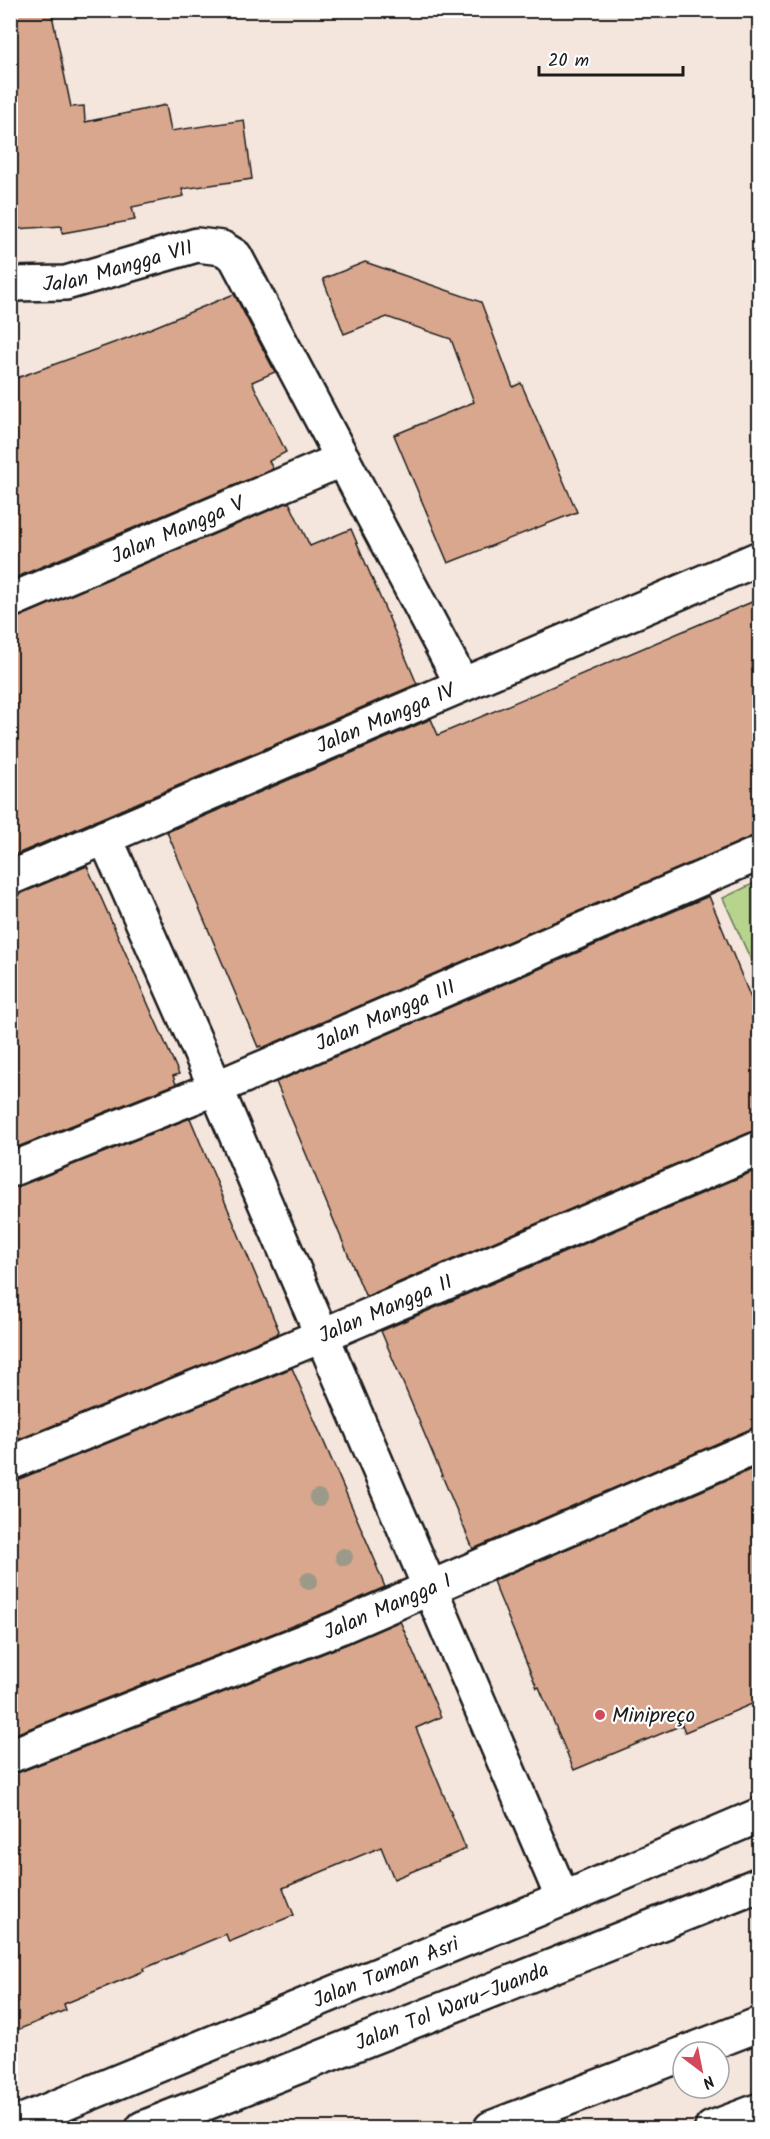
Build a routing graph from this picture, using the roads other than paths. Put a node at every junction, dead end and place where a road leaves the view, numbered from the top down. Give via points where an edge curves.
1 (66, 283) junction
2 (10, 284) edge
3 (10, 308) edge
4 (343, 459) junction
5 (759, 558) edge
6 (10, 601) edge
7 (462, 684) junction
8 (105, 837) junction
9 (759, 853) edge
10 (10, 878) edge
11 (216, 1088) junction
12 (759, 1148) edge
13 (10, 1170) edge
14 (321, 1336) junction
15 (759, 1445) edge
16 (10, 1463) edge
17 (430, 1589) junction
18 (10, 1756) edge
19 (759, 1815) edge
20 (759, 1884) edge
21 (563, 1899) junction
22 (759, 2024) edge
23 (718, 2040) edge
24 (671, 2059) edge
25 (759, 2109) edge
26 (10, 2126) edge
27 (142, 2128) edge
28 (491, 2128) edge
29 (712, 2128) edge

1 - 2 main road, Jalan Mangga VII
1 - 3 main road
1 - 4 main road, Jalan Mangga VII via 197,245 222,248 235,256
4 - 6 main road, Jalan Mangga V
4 - 7 main road
5 - 7 main road, Jalan Mangga IV
7 - 8 main road, Jalan Mangga IV
8 - 10 main road, Jalan Mangga IV
8 - 11 main road
9 - 11 main road, Jalan Mangga III
11 - 13 main road, Jalan Mangga III
11 - 14 main road
12 - 14 main road, Jalan Mangga II
14 - 16 main road, Jalan Mangga II
14 - 17 main road
15 - 17 main road, Jalan Mangga I
17 - 18 main road, Jalan Mangga I
17 - 21 main road
19 - 21 main road, Jalan Taman Asri
20 - 27 main road, Jalan Tol Waru–Juanda
21 - 26 main road, Jalan Taman Asri
22 - 23 main road
24 - 28 main road
25 - 29 main road

